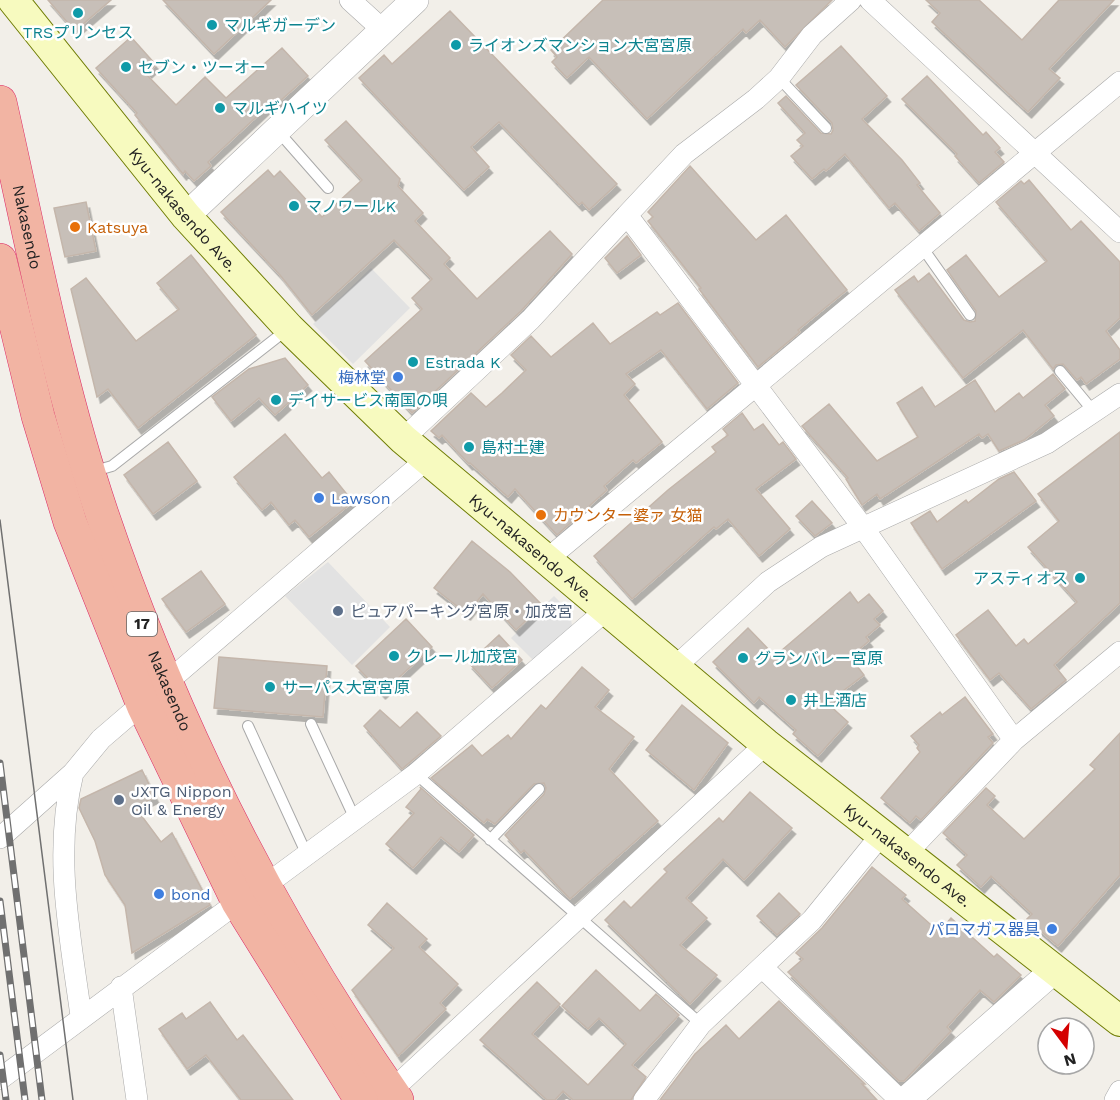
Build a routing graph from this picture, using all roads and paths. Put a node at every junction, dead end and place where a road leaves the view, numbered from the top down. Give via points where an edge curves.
1 (13, 0) edge
2 (350, 0) edge
3 (415, 0) edge
4 (851, 0) edge
5 (870, 0) edge
6 (384, 30) junction
7 (779, 78) junction
8 (1120, 82) edge
9 (0, 102) edge
10 (826, 128) dead end
11 (277, 130) junction
12 (1036, 152) junction
13 (328, 188) dead end
14 (627, 215) junction
15 (186, 216) junction
16 (1120, 232) edge
17 (922, 248) junction
18 (0, 260) edge
19 (970, 315) dead end
20 (289, 328) junction
21 (9, 346) edge
22 (1060, 370) dead end
23 (755, 388) junction
24 (1120, 394) edge
25 (1094, 412) junction
26 (402, 439) junction
27 (426, 460) junction
28 (90, 472) junction
29 (862, 526) junction
30 (545, 561) junction
31 (605, 611) junction
32 (1120, 652) edge
33 (674, 668) junction
34 (155, 695) junction
35 (311, 724) dead end
36 (248, 726) dead end
37 (1014, 740) junction
38 (766, 744) junction
39 (73, 773) junction
40 (416, 774) junction
41 (539, 789) dead end
42 (355, 819) junction
43 (881, 836) junction
44 (0, 838) edge
45 (490, 840) junction
46 (306, 855) junction
47 (905, 855) junction
48 (250, 894) junction
49 (580, 919) junction
50 (763, 968) junction
51 (1053, 971) junction
52 (121, 987) junction
53 (81, 1016) junction
54 (1120, 1021) edge
55 (702, 1024) junction
56 (0, 1079) edge
57 (1120, 1091) edge
58 (382, 1098) edge
59 (137, 1100) edge
60 (644, 1100) edge
61 (900, 1100) edge
62 (906, 1100) edge
63 (1115, 1100) edge

1 - 15 main road, Kyu-nakasendo Ave.
2 - 6 street
3 - 6 street
4 - 7 street via 812,35
5 - 12 street
6 - 11 street
7 - 10 lane
7 - 14 street via 684,154
8 - 12 street
9 - 28 highway, Nakasendo / 17 via 49,320
11 - 13 lane
11 - 15 street
12 - 16 street
12 - 17 street
14 - 23 street
14 - 26 street via 530,320
15 - 20 main road, Kyu-nakasendo Ave.
17 - 19 lane
17 - 23 street
18 - 21 highway, Nakasendo / 17
20 - 26 main road, Kyu-nakasendo Ave.
20 - 28 lane via 112,466
21 - 34 highway, Nakasendo / 17 via 70,522
22 - 25 lane
23 - 29 street
23 - 30 street
24 - 25 street
25 - 29 street via 1047,443
26 - 27 main road, Kyu-nakasendo Ave.
27 - 30 main road, Kyu-nakasendo Ave.
27 - 34 street
28 - 34 highway, Nakasendo / 17
29 - 33 street via 768,582
29 - 37 street
30 - 31 main road, Kyu-nakasendo Ave.
31 - 33 main road, Kyu-nakasendo Ave.
31 - 40 street
32 - 37 street
33 - 38 main road, Kyu-nakasendo Ave.
34 - 39 street via 101,739
34 - 48 highway, Nakasendo / 17 via 215,793
35 - 42 lane
36 - 46 lane
37 - 47 street
38 - 43 main road, Kyu-nakasendo Ave.
38 - 49 street
39 - 44 street
39 - 53 street via 64,806 63,878
40 - 42 street
40 - 45 lane
41 - 45 lane
42 - 46 street
43 - 47 main road, Kyu-nakasendo Ave.
43 - 50 street via 812,920
45 - 49 lane
46 - 48 street
47 - 51 main road, Kyu-nakasendo Ave.
48 - 52 street
48 - 58 highway, Nakasendo / 17
49 - 55 lane
49 - 58 street
50 - 55 street
50 - 61 street
51 - 54 main road, Kyu-nakasendo Ave.
51 - 62 street
52 - 53 street
52 - 59 street
53 - 56 street
55 - 60 street
57 - 63 street

